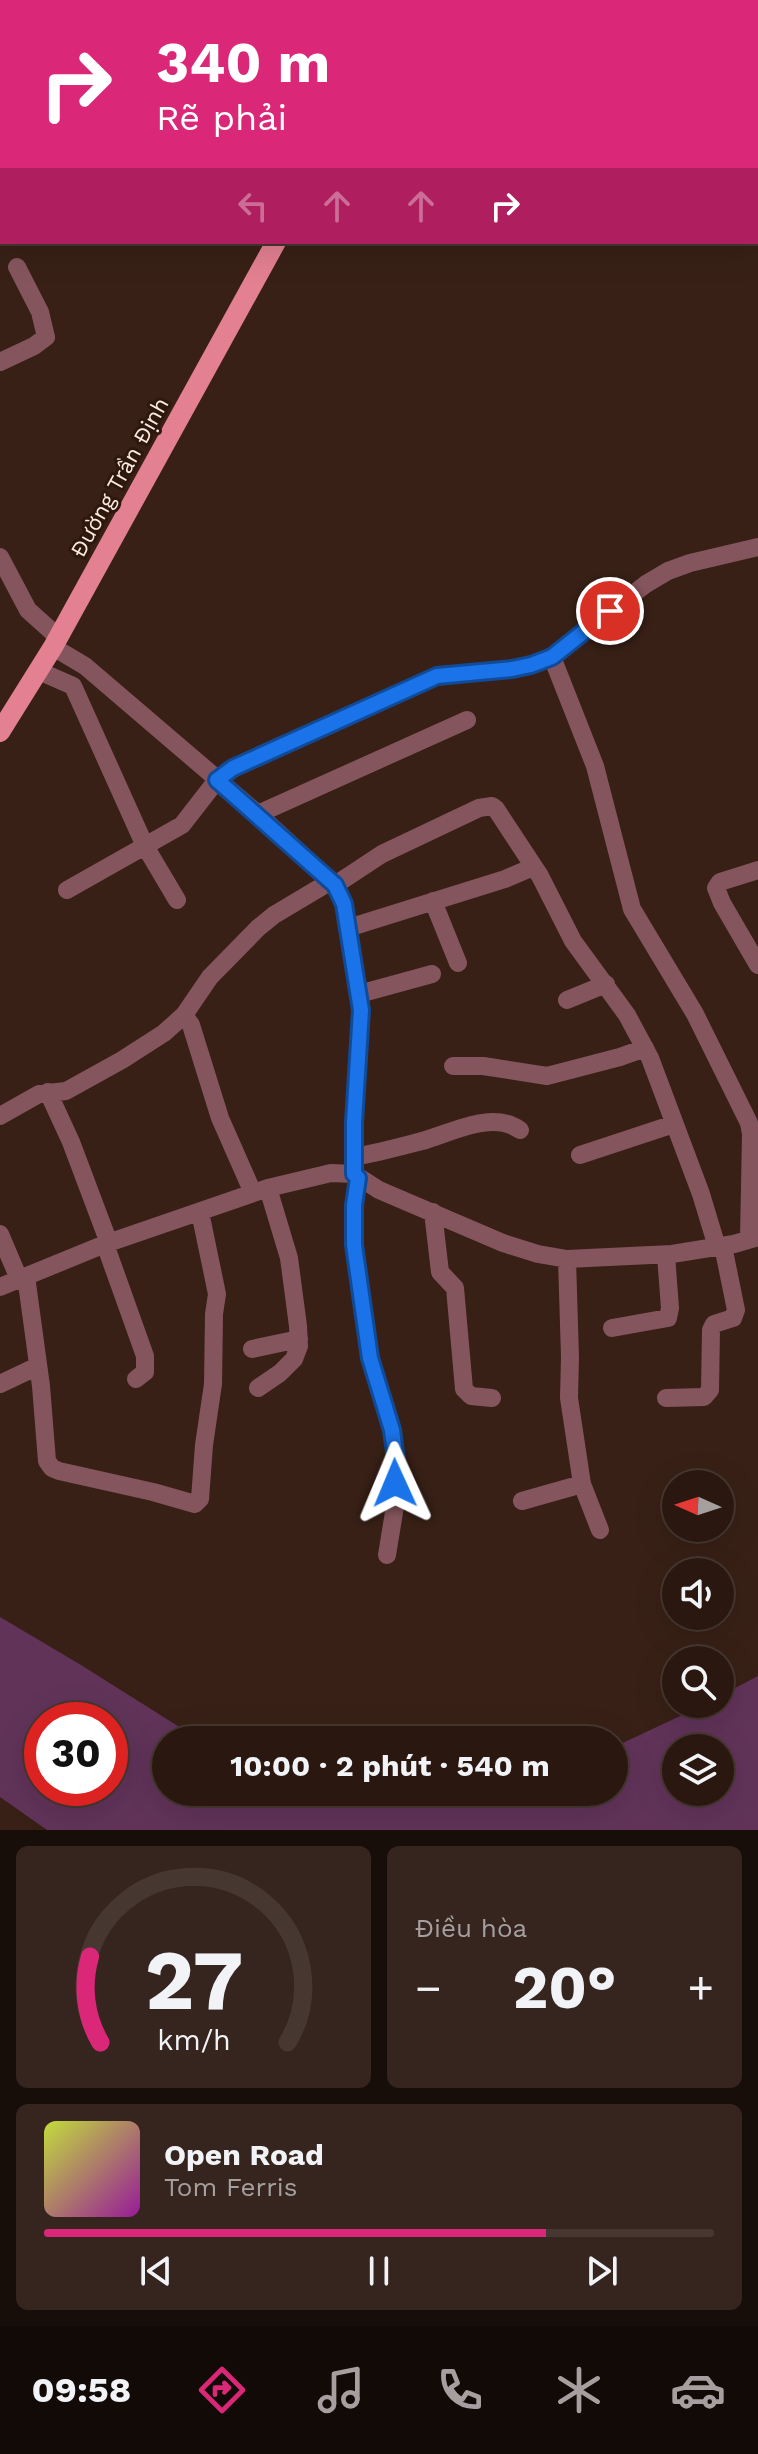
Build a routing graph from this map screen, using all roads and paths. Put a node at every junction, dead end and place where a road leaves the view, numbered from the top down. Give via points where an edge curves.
1 (275, 244) edge
2 (17, 267) dead end
3 (0, 362) edge
4 (758, 547) edge
5 (0, 557) edge
6 (56, 642) junction
7 (552, 657) junction
8 (39, 671) junction
9 (467, 720) dead end
10 (0, 732) edge
11 (217, 780) junction
12 (258, 814) junction
13 (145, 846) junction
14 (533, 867) junction
15 (758, 870) edge
16 (333, 883) junction
17 (67, 890) dead end
18 (177, 900) dead end
19 (433, 901) junction
20 (348, 928) junction
21 (757, 961) edge
22 (458, 963) dead end
23 (432, 974) dead end
24 (606, 984) junction
25 (359, 994) junction
26 (567, 1000) dead end
27 (184, 1015) junction
28 (645, 1048) junction
29 (453, 1066) dead end
30 (48, 1092) junction
31 (0, 1116) edge
32 (674, 1124) junction
33 (520, 1130) dead end
34 (580, 1155) dead end
35 (355, 1170) junction
36 (260, 1190) junction
37 (200, 1212) junction
38 (433, 1212) junction
39 (0, 1234) edge
40 (754, 1238) edge
41 (107, 1243) junction
42 (720, 1246) junction
43 (666, 1255) junction
44 (567, 1259) junction
45 (22, 1277) junction
46 (0, 1287) edge
47 (612, 1328) dead end
48 (299, 1339) junction
49 (252, 1349) dead end
50 (38, 1366) junction
51 (136, 1379) dead end
52 (0, 1384) edge
53 (258, 1388) dead end
54 (492, 1398) dead end
55 (666, 1398) dead end
56 (582, 1484) junction
57 (522, 1501) dead end
58 (600, 1530) dead end
59 (387, 1555) dead end

1 - 6 main road, Đường Trần Định
2 - 3 street via 40,312 46,337
4 - 7 street via 668,571
5 - 6 street via 28,610
6 - 8 main road, Đường Trần Định
6 - 11 street
7 - 11 street via 512,669 437,676 233,768
7 - 40 street via 595,766 632,909 695,1014 749,1123
8 - 10 main road, Đường Trần Định
8 - 13 street via 73,686
9 - 12 street
11 - 12 street
11 - 13 street via 182,825
12 - 16 street
13 - 17 street
13 - 18 street
14 - 16 street via 500,812 486,806
14 - 19 street
14 - 24 street via 573,941
15 - 21 street via 716,888
16 - 20 street
16 - 27 street via 258,928 210,977
19 - 20 street
19 - 22 street
20 - 25 street
23 - 25 street
24 - 26 street
24 - 28 street
25 - 35 street
27 - 30 street via 122,1060 66,1091
27 - 36 street via 220,1118
28 - 29 street via 547,1076
28 - 32 street
30 - 31 street
30 - 41 street
32 - 34 street
32 - 42 street
33 - 35 street via 500,1122 480,1124 377,1154
35 - 36 street
35 - 38 street via 379,1190
35 - 59 street via 354,1245 370,1358 396,1460
36 - 37 street
36 - 48 street via 289,1258
37 - 41 street
37 - 50 street via 217,1294 213,1384 198,1503 52,1468 47,1461
38 - 44 street via 503,1243
38 - 54 street via 440,1272 456,1296 464,1389 471,1396
39 - 45 street
40 - 42 street
41 - 45 street
41 - 51 street via 145,1356 145,1372
42 - 43 street
42 - 55 street via 736,1310 733,1318 711,1330 710,1390 704,1397
43 - 44 street
43 - 47 street via 668,1318
44 - 56 street via 569,1398
45 - 46 street
45 - 50 street
48 - 49 street
48 - 53 street via 294,1359
50 - 52 street
56 - 57 street
56 - 58 street

